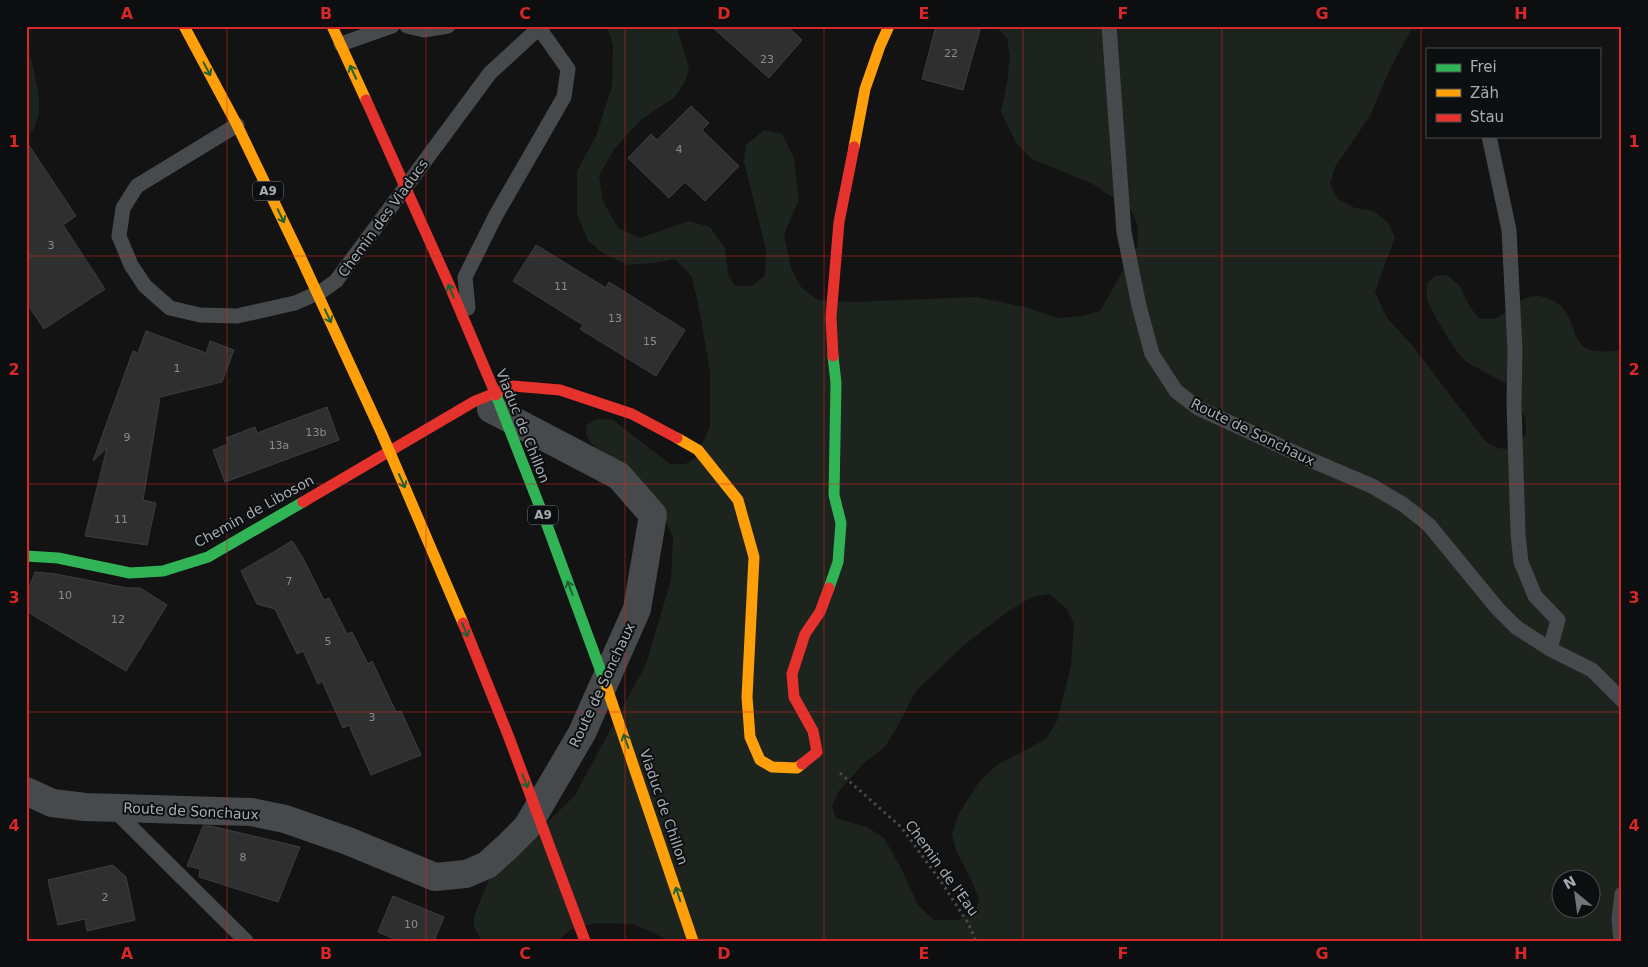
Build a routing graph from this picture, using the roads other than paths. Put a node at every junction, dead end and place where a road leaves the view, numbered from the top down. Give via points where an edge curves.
1 (184, 26) edge
2 (332, 26) edge
3 (392, 26) edge
4 (407, 26) edge
5 (448, 26) edge
6 (889, 26) edge
7 (1108, 26) edge
8 (539, 27) edge
9 (340, 44) junction
10 (237, 125) junction
11 (1489, 138) edge
12 (513, 386) junction
13 (475, 400) junction
14 (26, 556) edge
15 (1550, 649) junction
16 (1622, 700) edge
17 (26, 791) edge
18 (112, 808) junction
19 (1622, 894) edge
20 (246, 941) edge
21 (585, 941) edge
22 (693, 941) edge
23 (1621, 941) edge

1 -> 10 main road, A9
2 - 9 main road, A9
3 - 9 lane
4 - 5 lane via 424,30
6 - 12 main road via 866,89 839,222 831,317 836,383 834,495 841,523 838,562 820,612 805,634 792,674 794,697 813,731 817,752 797,768 772,767 760,760 750,738 747,697 754,557 738,500 698,450 632,414 560,390
7 - 15 lane, Route de Sonchaux via 1124,232 1138,306 1152,354 1176,392 1198,408 1372,486 1404,505 1429,525 1517,628
8 - 10 lane, Chemin des Viaducs via 490,73 336,281 294,303 238,316 200,315 170,308 145,286 131,266 119,236 122,208 137,186
8 - 12 lane, Chemin des Viaducs via 568,69 564,97 496,215 465,277 467,306 486,354
22 -> 9 main road, Viaduc de Chillon / A9, bridge via 624,734 524,465 440,263
10 -> 21 main road, A9, bridge via 355,374 454,604 508,734
11 - 15 lane via 1510,240 1521,562 1535,596 1558,620
12 - 13 main road, Chemin de Liboson
13 - 14 main road, Chemin de Liboson via 208,557 163,571 130,573 58,558
13 - 18 street, Route de Sonchaux via 619,476 653,515 637,610 582,733 527,827 487,865 466,874 435,877 338,838 260,813
15 - 16 lane, Route de Sonchaux via 1592,670
17 - 18 street, Route de Sonchaux via 52,803
18 - 20 lane
19 - 23 lane

